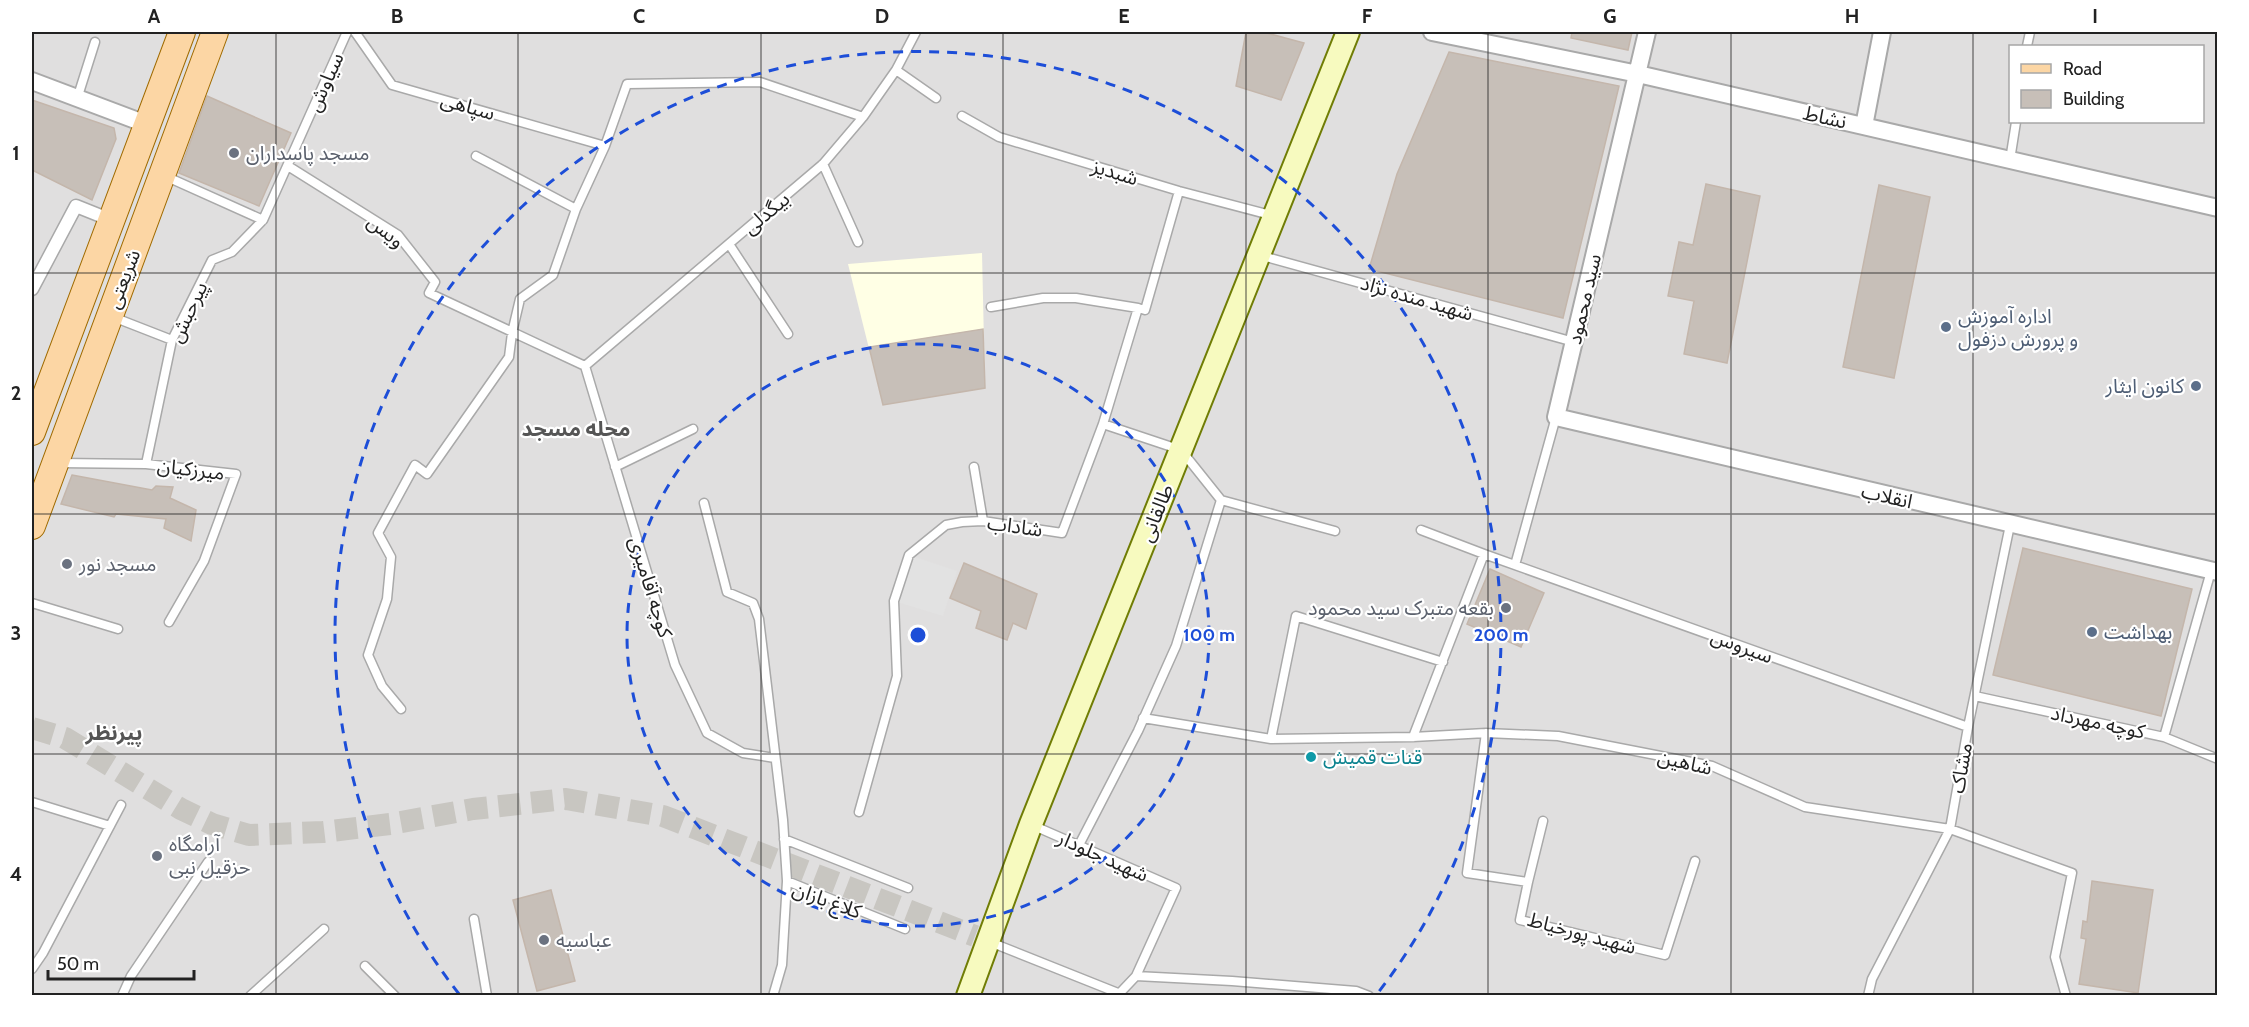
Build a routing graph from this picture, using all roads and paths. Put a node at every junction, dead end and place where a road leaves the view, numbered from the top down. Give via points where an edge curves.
1 (182, 32) edge
2 (215, 32) edge
3 (347, 32) edge
4 (355, 32) edge
5 (916, 32) edge
6 (1348, 32) edge
7 (1432, 32) edge
8 (1647, 32) edge
9 (1882, 32) edge
10 (95, 42) dead end
11 (896, 70) junction
12 (1638, 75) junction
13 (32, 81) edge
14 (936, 98) dead end
15 (77, 99) junction
16 (962, 116) dead end
17 (863, 117) junction
18 (2016, 123) edge
19 (147, 124) junction
20 (1864, 126) junction
21 (605, 146) junction
22 (476, 156) dead end
23 (2010, 160) junction
24 (823, 164) junction
25 (288, 166) junction
26 (162, 174) junction
27 (1179, 191) junction
28 (2217, 208) edge
29 (576, 209) junction
30 (1274, 216) junction
31 (111, 220) junction
32 (263, 220) junction
33 (858, 242) dead end
34 (729, 244) junction
35 (1259, 255) junction
36 (32, 289) edge
37 (991, 308) dead end
38 (1138, 308) junction
39 (110, 316) junction
40 (512, 333) junction
41 (788, 334) dead end
42 (172, 340) junction
43 (1574, 342) junction
44 (585, 366) junction
45 (1556, 417) junction
46 (1103, 424) junction
47 (693, 429) dead end
48 (32, 432) edge
49 (1181, 450) junction
50 (55, 462) junction
51 (146, 464) junction
52 (615, 467) junction
53 (974, 467) dead end
54 (1221, 500) junction
55 (704, 503) dead end
56 (983, 521) junction
57 (2010, 525) junction
58 (32, 526) edge
59 (1421, 530) dead end
60 (1335, 531) dead end
61 (1484, 554) junction
62 (1515, 565) junction
63 (2214, 572) edge
64 (32, 603) edge
65 (169, 622) dead end
66 (118, 628) dead end
67 (1443, 662) junction
68 (1975, 696) junction
69 (401, 710) dead end
70 (1143, 718) junction
71 (1968, 727) junction
72 (1486, 733) junction
73 (1413, 737) junction
74 (2164, 737) junction
75 (1271, 739) junction
76 (776, 758) junction
77 (2217, 759) edge
78 (32, 802) edge
79 (121, 805) dead end
80 (860, 812) dead end
81 (1543, 821) dead end
82 (1031, 824) junction
83 (110, 826) junction
84 (1950, 830) junction
85 (784, 839) junction
86 (1079, 845) junction
87 (1695, 861) dead end
88 (208, 862) dead end
89 (787, 881) junction
90 (1528, 882) junction
91 (908, 888) dead end
92 (474, 919) dead end
93 (324, 929) dead end
94 (905, 929) dead end
95 (982, 939) junction
96 (365, 966) dead end
97 (32, 969) edge
98 (1136, 976) junction
99 (1117, 994) edge
100 (122, 996) edge
101 (250, 996) edge
102 (395, 996) edge
103 (488, 996) edge
104 (773, 996) edge
105 (952, 996) edge
106 (968, 996) edge
107 (1369, 996) edge
108 (1868, 996) edge
109 (2066, 996) edge

1 - 19 main road, شریعتی
2 - 26 main road, شریعتی
3 - 25 lane, سیاوش
4 - 21 lane, سپاهی via 392,85
5 - 11 lane, بیگدلی
6 - 30 main road, طالقانی
7 - 12 street, نشاط
8 - 12 street, سید محمود
9 - 20 street
10 - 15 lane
11 - 14 lane
11 - 17 lane, بیگدلی
12 - 20 street, نشاط
12 - 43 street, سید محمود
13 - 15 street
15 - 19 street
16 - 27 lane, شبدیز via 999,137
17 - 21 lane via 760,82 627,84
17 - 24 lane, بیگدلی
18 - 23 lane
19 - 31 main road, شریعتی
20 - 23 street, نشاط
21 - 29 lane
22 - 29 lane
23 - 28 street, نشاط
24 - 33 lane
24 - 34 lane, بیگدلی
25 - 32 lane
25 - 40 lane, ویس via 398,235 435,282 429,293
26 - 32 lane
26 - 39 main road, شریعتی
27 - 30 lane, شبدیز
27 - 38 lane, شاداب via 1145,310
29 - 40 lane via 553,275 520,299
30 - 35 main road, طالقانی
31 - 36 street via 76,206
31 - 48 main road, شریعتی
32 - 42 lane, پیرحبش via 232,252 212,260
34 - 41 lane
34 - 44 lane, بیگدلی
35 - 43 lane, شهید منده نژاد
35 - 49 main road, طالقانی
37 - 38 lane via 1043,298 1076,298
38 - 46 lane, شاداب
39 - 42 lane
39 - 50 main road, شریعتی
40 - 44 lane
40 - 69 lane via 509,357 427,474 415,465 378,533 391,557 387,598 368,656 382,686
42 - 51 lane, پیرحبش
43 - 45 street, سید محمود
44 - 52 lane, کوچه آقامیری
45 - 57 street, انقلاب
45 - 62 lane, سید محمود
46 - 49 lane
46 - 56 lane, شاداب via 1062,533
47 - 52 lane
49 - 54 lane
49 - 82 main road, طالقانی
50 - 51 lane, میرزکیان
50 - 58 main road, شریعتی
51 - 65 lane, میرزکیان via 236,474 204,561
52 - 76 lane, کوچه آقامیری via 675,665 707,733 742,753
53 - 56 lane
54 - 60 lane
54 - 70 lane via 1176,646
55 - 76 lane via 728,592 753,603 759,619
56 - 80 lane, شاداب via 946,525 909,555 894,601 897,676
57 - 63 street, انقلاب
57 - 68 lane, مشاک
59 - 61 lane, سیروس
61 - 62 lane, سیروس
61 - 67 lane
62 - 71 lane, سیروس
63 - 74 lane
64 - 66 lane
67 - 73 lane
67 - 75 lane via 1296,616
68 - 71 lane, مشاک
68 - 74 lane, کوچه مهرداد
70 - 75 lane, شاهین
70 - 86 lane
71 - 84 lane, مشاک
72 - 73 lane, شاهین
72 - 84 lane, شاهین via 1558,736 1712,766 1805,807
72 - 90 lane, شهید پورخیاط via 1467,873
73 - 75 lane, شاهین
74 - 77 lane, کوچه مهرداد
76 - 85 lane
78 - 83 lane
79 - 83 lane
81 - 90 lane
82 - 86 lane, شهید جلودار
82 - 95 main road, طالقانی
83 - 97 lane
84 - 108 lane, مشاک via 1872,979
84 - 109 lane, شاهین via 2072,873 2055,957
85 - 89 lane
85 - 91 lane
86 - 98 lane, شهید جلودار via 1176,888
87 - 90 lane, شهید پورخیاط via 1665,955 1520,920
88 - 100 lane via 131,975
89 - 94 lane, کلاغ بازان
89 - 104 lane, کلاغ بازان via 782,965
92 - 103 lane
93 - 101 lane
95 - 99 lane
95 - 105 main road, طالقانی
95 - 106 main road, طالقانی
96 - 102 lane
98 - 99 lane
98 - 107 lane via 1322,988

